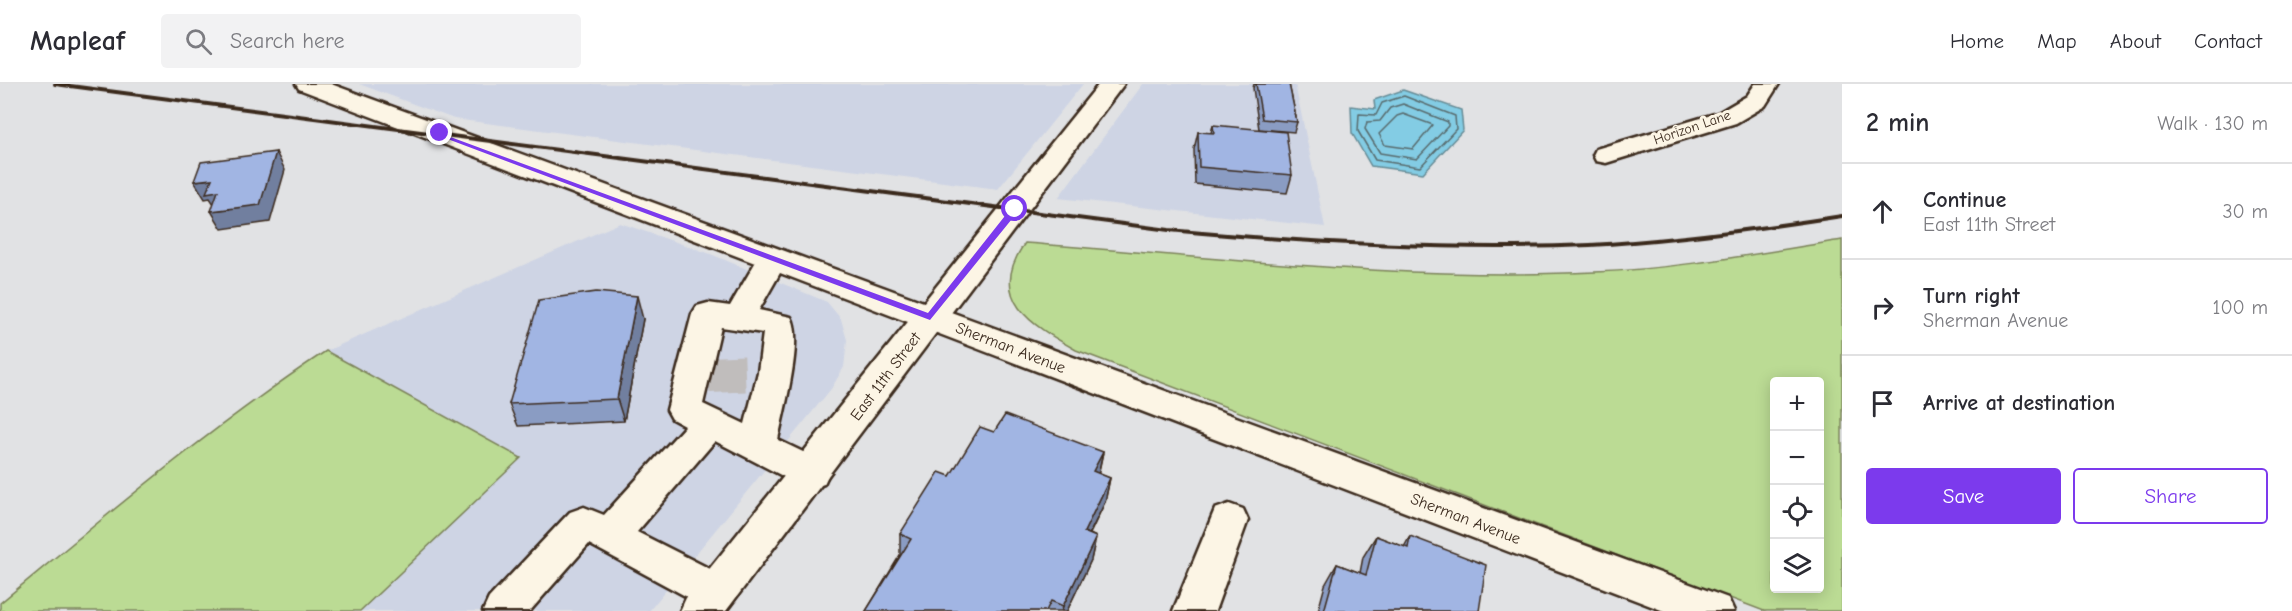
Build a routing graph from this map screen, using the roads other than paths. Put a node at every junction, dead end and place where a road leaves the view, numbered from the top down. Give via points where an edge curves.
1 (308, 84) edge
2 (1112, 84) edge
3 (1767, 84) edge
4 (1606, 155) dead end
5 (773, 258) junction
6 (930, 317) junction
7 (739, 318) junction
8 (710, 423) junction
9 (758, 447) junction
10 (811, 472) junction
11 (1229, 520) dead end
12 (609, 536) junction
13 (709, 602) edge
14 (1699, 608) edge
15 (504, 611) edge
16 (1194, 611) edge

1 - 5 street, Sherman Avenue
2 - 6 street, East 11th Street
3 - 4 street, Horizon Lane via 1756,101 1727,118
5 - 6 street, Sherman Avenue
5 - 7 street
6 - 10 street, East 11th Street
6 - 14 street, Sherman Avenue
7 - 8 street via 708,314 701,375 684,410
7 - 9 street via 780,325 766,373
8 - 9 street
8 - 12 street
9 - 10 street
10 - 13 street, East 11th Street
11 - 16 street
12 - 13 street
12 - 15 street via 584,523

